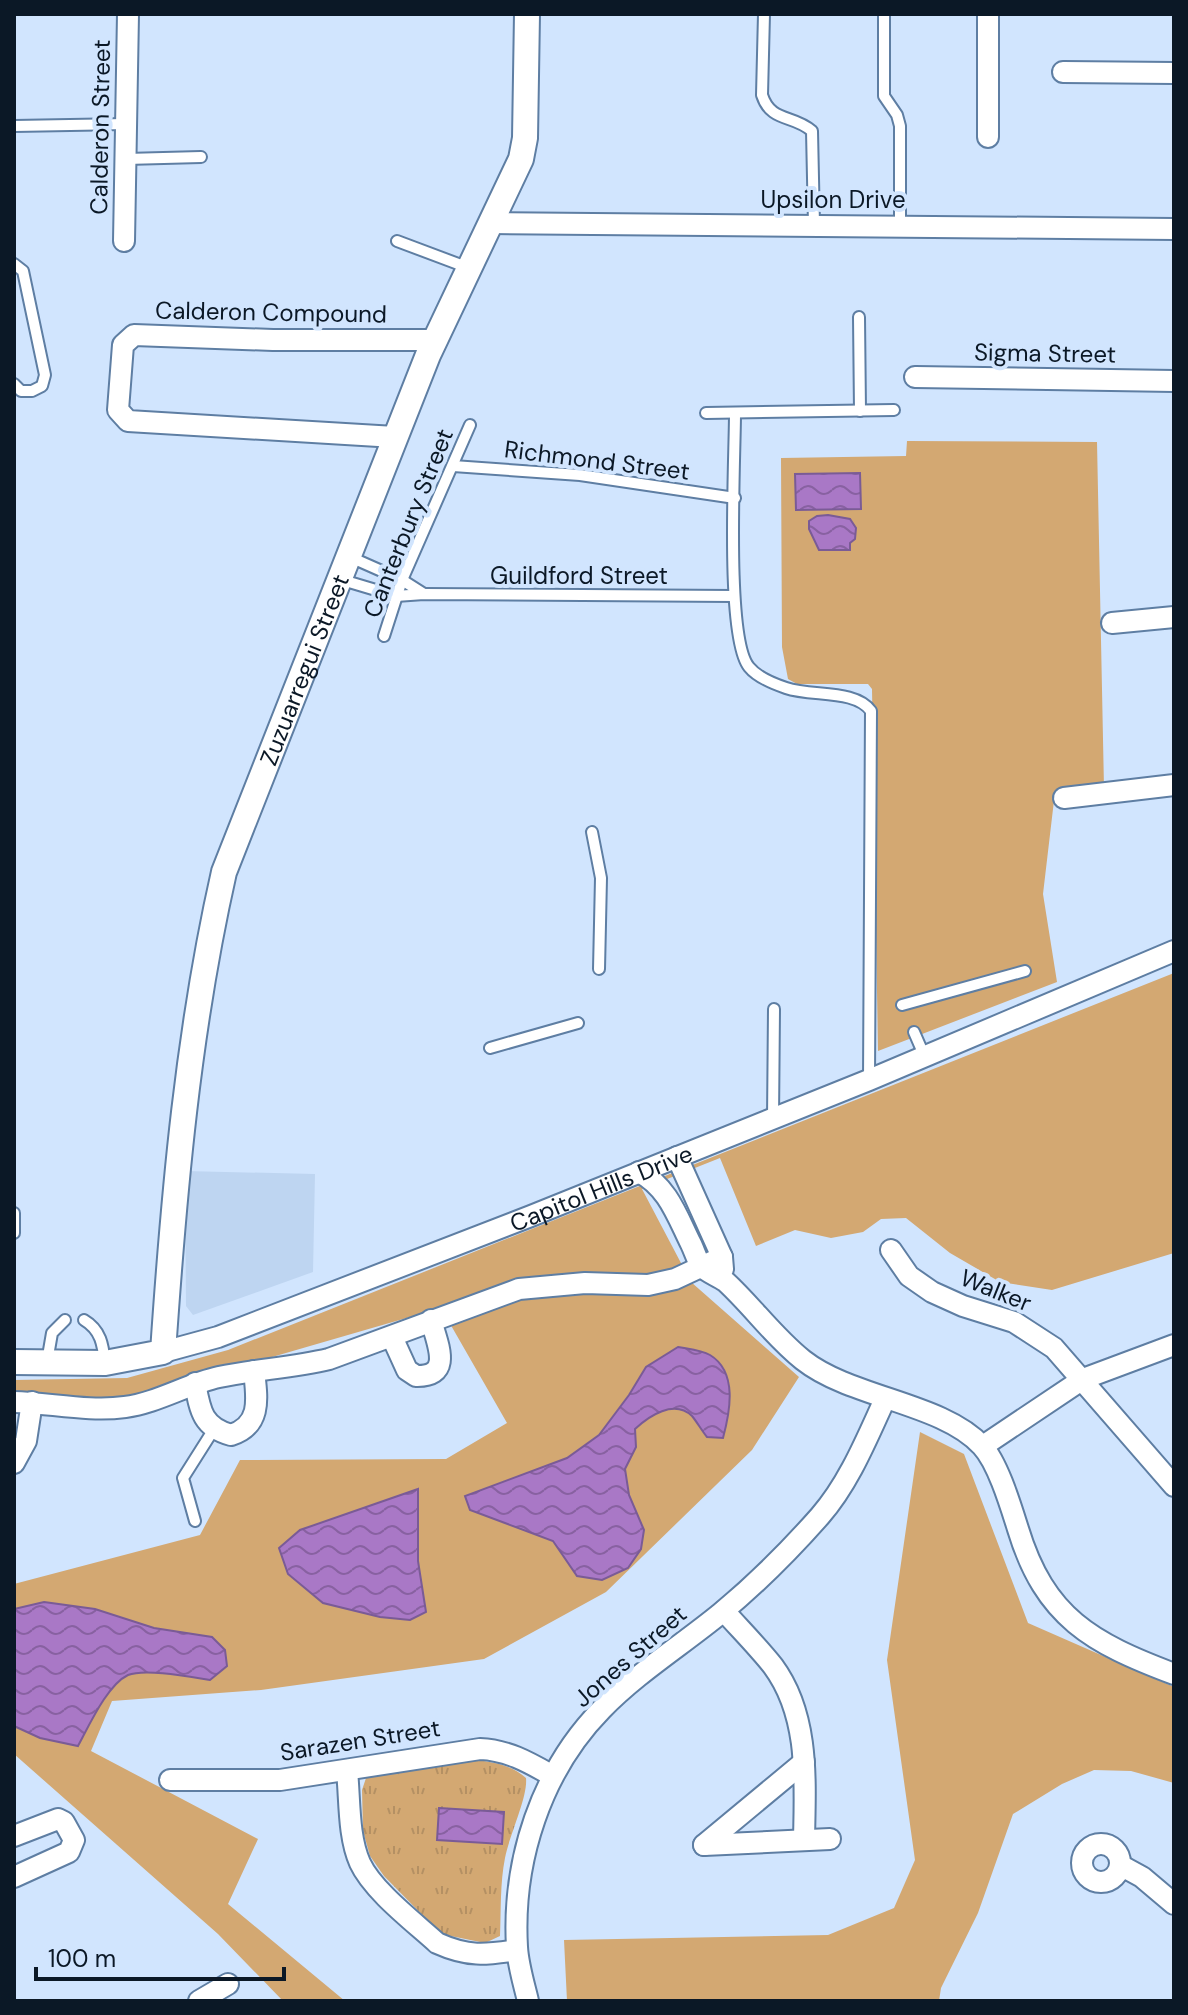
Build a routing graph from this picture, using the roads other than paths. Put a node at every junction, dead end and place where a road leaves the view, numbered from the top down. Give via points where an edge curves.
1 (128, 14) edge
2 (527, 14) edge
3 (764, 14) edge
4 (884, 14) edge
5 (988, 14) edge
6 (1063, 72) dead end
7 (1174, 73) edge
8 (126, 124) junction
9 (14, 126) edge
10 (988, 137) dead end
11 (201, 157) dead end
12 (126, 159) junction
13 (491, 223) junction
14 (814, 225) junction
15 (900, 226) junction
16 (1174, 229) edge
17 (124, 241) dead end
18 (397, 241) dead end
19 (14, 264) edge
20 (469, 268) junction
21 (859, 317) dead end
22 (434, 340) junction
23 (915, 377) dead end
24 (1174, 381) edge
25 (14, 384) edge
26 (894, 410) dead end
27 (860, 411) junction
28 (706, 413) dead end
29 (735, 413) junction
30 (470, 425) dead end
31 (395, 437) junction
32 (453, 466) junction
33 (735, 498) junction
34 (343, 567) junction
35 (402, 580) junction
36 (424, 594) junction
37 (396, 596) junction
38 (734, 596) junction
39 (1174, 617) edge
40 (1112, 623) dead end
41 (384, 636) dead end
42 (1174, 785) edge
43 (1064, 798) dead end
44 (592, 832) dead end
45 (1174, 951) edge
46 (599, 969) dead end
47 (1025, 971) dead end
48 (902, 1005) dead end
49 (774, 1009) dead end
50 (578, 1023) dead end
51 (914, 1032) dead end
52 (490, 1048) dead end
53 (924, 1055) junction
54 (869, 1080) junction
55 (773, 1119) junction
56 (677, 1157) junction
57 (639, 1172) junction
58 (14, 1213) edge
59 (14, 1233) edge
60 (891, 1250) dead end
61 (722, 1257) junction
62 (702, 1267) junction
63 (724, 1280) junction
64 (65, 1320) dead end
65 (84, 1320) dead end
66 (431, 1320) junction
67 (392, 1337) junction
68 (1174, 1345) edge
69 (163, 1352) junction
70 (14, 1362) edge
71 (47, 1362) junction
72 (105, 1363) junction
73 (254, 1371) junction
74 (1083, 1379) junction
75 (195, 1383) junction
76 (885, 1399) junction
77 (23, 1402) edge
78 (214, 1429) junction
79 (983, 1446) junction
80 (14, 1463) edge
81 (1174, 1486) edge
82 (195, 1521) dead end
83 (724, 1611) junction
84 (1174, 1674) edge
85 (804, 1762) junction
86 (347, 1771) junction
87 (551, 1775) junction
88 (170, 1780) dead end
89 (14, 1836) edge
90 (830, 1839) dead end
91 (804, 1840) junction
92 (1120, 1865) dead end
93 (14, 1877) edge
94 (1174, 1904) edge
95 (517, 1950) junction
96 (228, 1984) dead end
97 (199, 2001) edge
98 (528, 2001) edge

1 - 8 street, Calderon Street
2 - 13 street, Zuzuarregui Street via 525,138 521,159
3 - 14 lane via 762,95 773,114 803,122 812,131
4 - 15 lane via 884,96 900,126
5 - 10 street
6 - 7 street
8 - 9 lane
8 - 12 street, Calderon Street
11 - 12 lane
12 - 17 street, Calderon Street
13 - 14 street, Upsilon Drive
13 - 20 street, Zuzuarregui Street
14 - 15 street, Upsilon Drive
15 - 16 street, Upsilon Drive
18 - 20 lane
19 - 25 lane via 23,271 45,375 42,386 32,391
20 - 22 street, Zuzuarregui Street
21 - 27 lane
22 - 31 street, Zuzuarregui Street
22 - 31 street, Calderon Compound via 134,335 123,345 118,410 128,421
23 - 24 street, Sigma Street
26 - 27 lane
27 - 29 lane
28 - 29 lane
29 - 33 lane
30 - 32 lane, Canterbury Street
31 - 34 street, Zuzuarregui Street
32 - 33 lane, Richmond Street via 580,475
32 - 35 lane, Canterbury Street
33 - 38 lane
34 - 35 lane
34 - 37 lane, Guildford Street
34 - 69 street, Zuzuarregui Street via 224,872 192,1037
35 - 36 lane
35 - 37 lane, Canterbury Street
36 - 37 lane, Guildford Street
36 - 38 lane, Guildford Street
37 - 41 lane, Canterbury Street
38 - 54 lane via 738,644 749,667 808,694 855,697 871,711
39 - 40 street
42 - 43 street
44 - 46 lane via 601,878
45 - 53 street, Capitol Hills Drive
47 - 48 lane
49 - 55 lane
50 - 52 lane
51 - 53 lane
53 - 54 street, Capitol Hills Drive
54 - 55 street, Capitol Hills Drive
55 - 56 street, Capitol Hills Drive
56 - 57 street, Capitol Hills Drive
56 - 61 street
57 - 62 street via 665,1191
57 - 69 street, Capitol Hills Drive via 225,1334
58 - 59 lane
60 - 74 street, Walker via 909,1276 932,1292 1014,1322 1054,1348
61 - 62 street
61 - 63 street
62 - 63 street
62 - 66 street via 648,1285 519,1289
63 - 76 street via 806,1362
64 - 71 lane via 52,1333
65 - 72 lane via 102,1340
66 - 67 street
66 - 67 street via 441,1359 434,1374 416,1376 407,1370
67 - 73 street via 303,1366
68 - 74 street
69 - 72 street, Capitol Hills Drive
70 - 71 street, Capitol Hills Drive
71 - 72 street, Capitol Hills Drive
73 - 75 street
73 - 78 street via 253,1420 231,1435
74 - 79 street
74 - 81 street, Walker
75 - 77 street via 123,1408
75 - 78 street via 200,1406
76 - 79 street via 948,1420
76 - 83 street, Jones Street via 824,1512
77 - 80 street via 26,1441
78 - 82 lane via 183,1478
79 - 84 street via 1007,1493 1025,1552 1064,1614 1100,1643
83 - 85 street via 774,1667 789,1695
83 - 87 street, Jones Street via 603,1708
85 - 91 street
85 - 91 street via 704,1845
86 - 87 street, Sarazen Street via 480,1749 517,1756
86 - 88 street, Sarazen Street via 280,1780
86 - 95 street via 354,1842 367,1875 380,1890 449,1949 471,1955
87 - 95 street, Jones Street via 523,1863 516,1905
89 - 93 street via 58,1819 74,1840 69,1852
90 - 91 street
92 - 94 street
95 - 98 street, Jones Street
96 - 97 street

